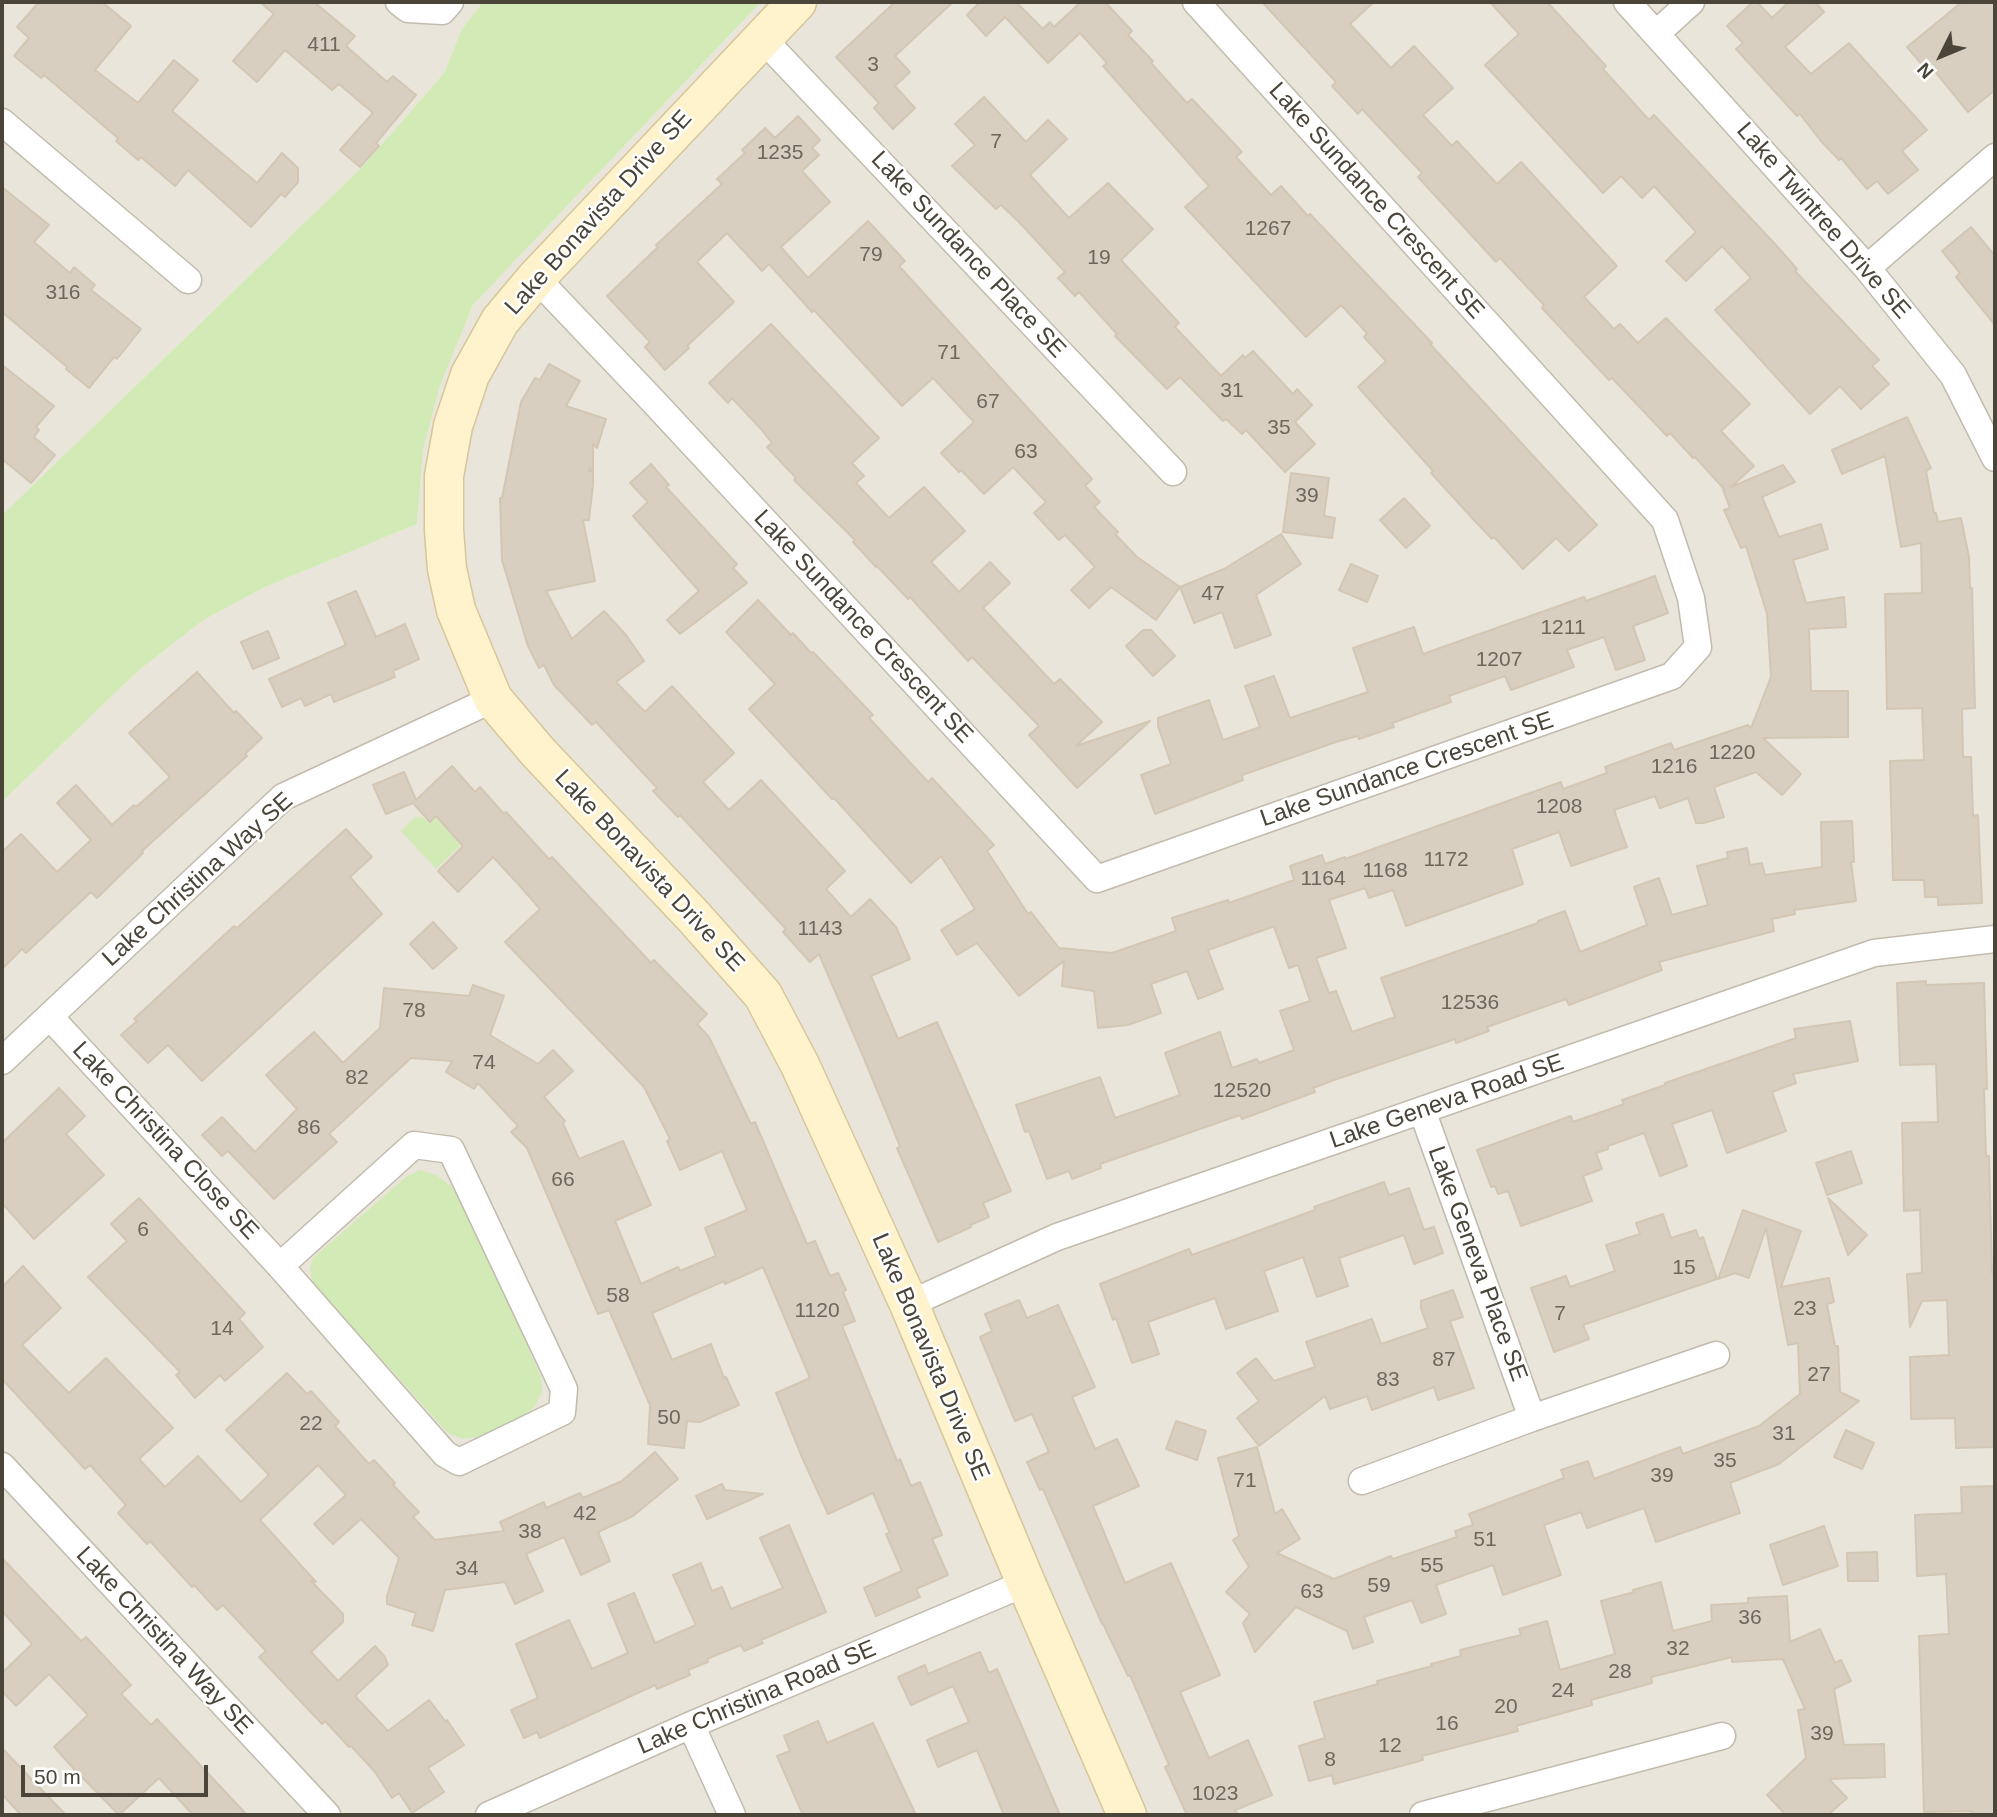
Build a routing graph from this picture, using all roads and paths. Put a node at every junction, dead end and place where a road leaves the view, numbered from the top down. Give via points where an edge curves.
1 (399, 2) edge
2 (450, 2) edge
3 (797, 2) edge
4 (1196, 2) edge
5 (1627, 2) edge
6 (1691, 2) edge
7 (1657, 33) junction
8 (762, 38) junction
9 (2, 122) edge
10 (1995, 157) edge
11 (1867, 268) junction
12 (536, 278) junction
13 (188, 280) dead end
14 (1995, 458) edge
15 (1173, 472) dead end
16 (493, 699) junction
17 (1995, 939) edge
18 (50, 1017) junction
19 (2, 1061) edge
20 (1422, 1110) junction
21 (280, 1266) junction
22 (909, 1304) junction
23 (1716, 1355) dead end
24 (1532, 1418) junction
25 (2, 1466) edge
26 (1362, 1481) dead end
27 (1026, 1583) junction
28 (691, 1725) junction
29 (1722, 1736) dead end
30 (327, 1815) edge
31 (489, 1815) edge
32 (732, 1815) edge
33 (1127, 1815) edge
34 (1423, 1815) edge

1 - 2 street via 408,9 442,11
3 - 8 street, Lake Bonavista Drive SE
4 - 12 street, Lake Sundance Crescent SE via 1665,520 1691,598 1698,647 1672,676 1097,879
5 - 7 street, Lake Twintree Drive SE
6 - 7 street
7 - 11 street, Lake Twintree Drive SE
8 - 12 street, Lake Bonavista Drive SE
8 - 15 street, Lake Sundance Place SE
9 - 13 street
10 - 11 street
11 - 14 street, Lake Twintree Drive SE via 1953,375
12 - 16 street, Lake Bonavista Drive SE via 500,321 470,374 453,426 444,476 447,569 456,610
16 - 18 street, Lake Christina Way SE via 283,797
16 - 22 street, Lake Bonavista Drive SE via 763,995 800,1065
17 - 20 street, Lake Geneva Road SE via 1874,953
18 - 19 street, Lake Christina Way SE
18 - 21 street, Lake Christina Close SE
20 - 22 street, Lake Geneva Road SE via 1057,1237
20 - 24 street, Lake Geneva Place SE
21 - 21 street, Lake Christina Close SE via 444,1454 459,1462 562,1412 564,1389 451,1150 414,1145
22 - 27 street, Lake Bonavista Drive SE
23 - 24 street
24 - 26 street
25 - 30 street, Lake Christina Way SE
27 - 28 street, Lake Christina Road SE
27 - 33 street, Lake Bonavista Drive SE
28 - 31 street, Lake Christina Road SE
28 - 32 street
29 - 34 street

